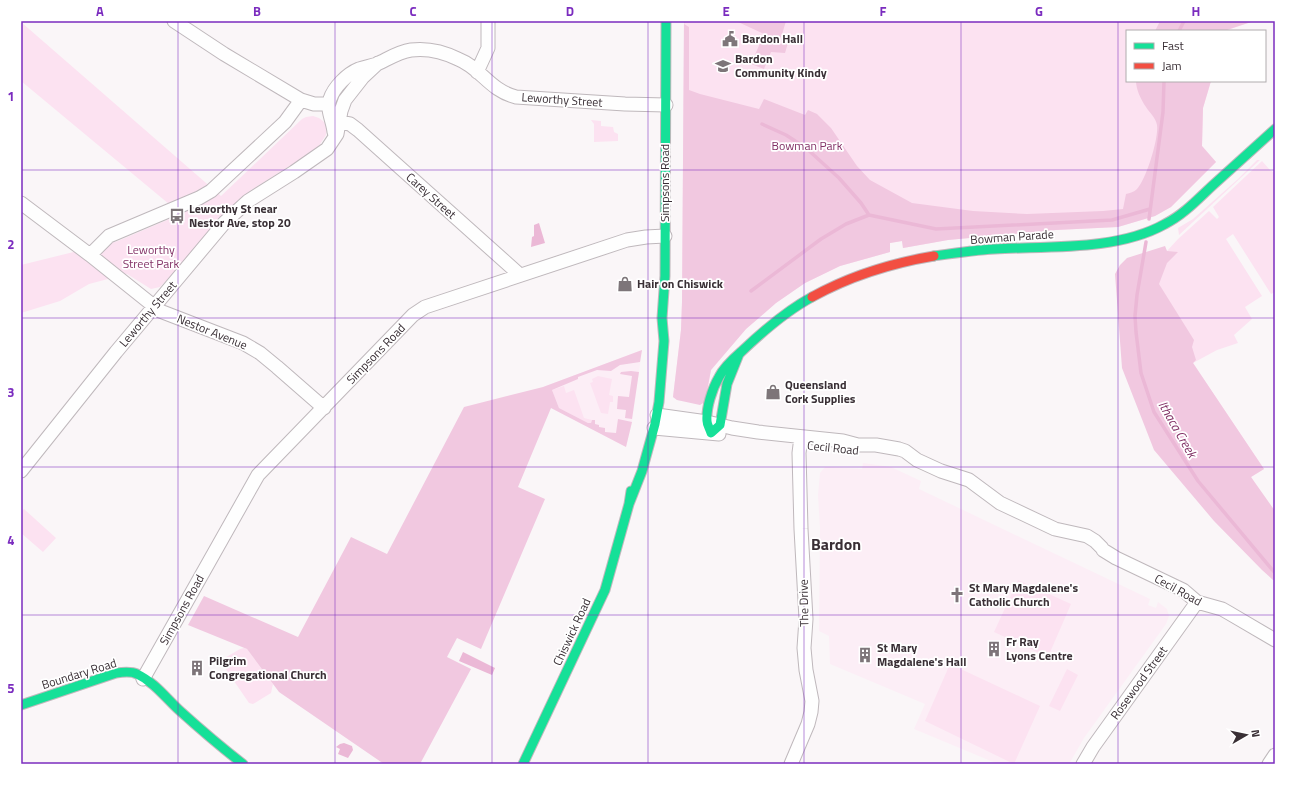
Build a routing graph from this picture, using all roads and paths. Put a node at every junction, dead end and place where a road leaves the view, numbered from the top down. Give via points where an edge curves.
1 (174, 21) edge
2 (488, 21) edge
3 (666, 21) edge
4 (378, 63) junction
5 (477, 72) junction
6 (301, 100) junction
7 (329, 104) junction
8 (666, 105) junction
9 (339, 122) junction
10 (1275, 129) edge
11 (330, 145) junction
12 (21, 203) edge
13 (665, 236) junction
14 (90, 255) junction
15 (520, 275) junction
16 (154, 307) junction
17 (662, 318) junction
18 (739, 354) junction
19 (651, 380) dead end
20 (324, 408) junction
21 (651, 419) junction
22 (712, 427) junction
23 (800, 441) junction
24 (21, 471) edge
25 (1197, 602) junction
26 (1275, 640) edge
27 (143, 679) junction
28 (21, 705) edge
29 (1275, 756) edge
30 (243, 764) edge
31 (523, 764) edge
32 (791, 764) edge
33 (1083, 764) edge
34 (1269, 764) edge

1 - 6 street
2 - 5 street via 488,48
3 - 8 main road, Simpsons Road
4 - 5 street, Leworthy Street via 405,52 428,50 460,60
4 - 7 street, Leworthy Street via 348,76 335,90
4 - 9 street, Leworthy Street via 348,95
5 - 8 street, Leworthy Street via 504,94 516,98
6 - 7 street via 314,104
6 - 14 street via 285,122 211,191 109,236
7 - 9 street
7 - 11 street via 334,129
8 - 13 main road, Simpsons Road
9 - 11 street, Leworthy Street via 337,134
9 - 15 street, Carey Street via 358,130
10 - 18 main road, Bowman Parade via 1174,221 1154,231 1093,244 992,250 905,261 832,286 783,315
11 - 16 street, Leworthy Street via 318,156 248,201 234,213
12 - 14 street, Nestor Avenue
13 - 15 street, Simpsons Road via 627,240
13 - 17 main road, Chiswick Road
14 - 16 street, Nestor Avenue
15 - 20 street, Simpsons Road via 420,310
16 - 20 street, Nestor Avenue via 243,343 260,353
16 - 24 street, Leworthy Street
17 - 19 main road, Chiswick Road
17 - 21 main road, Chiswick Road via 664,341 660,399
18 - 22 main road, Bowman Parade
18 - 22 main road, Bowman Parade via 718,378 711,398
20 - 27 street, Simpsons Road via 254,480
21 - 22 street, Cecil Road
21 - 31 main road, Chiswick Road via 642,471 629,504 605,590
22 - 23 street, Cecil Road
23 - 25 street, Cecil Road via 843,441 902,450 941,471 969,480 1000,503 1055,529 1087,536 1116,558 1183,590
23 - 32 street, The Drive via 806,619 804,648 812,701 808,724
25 - 26 street, Cecil Road via 1222,609
25 - 33 street, Rosewood Street
27 - 28 main road, Boundary Road via 132,672 116,673
27 - 30 main road
29 - 34 street

